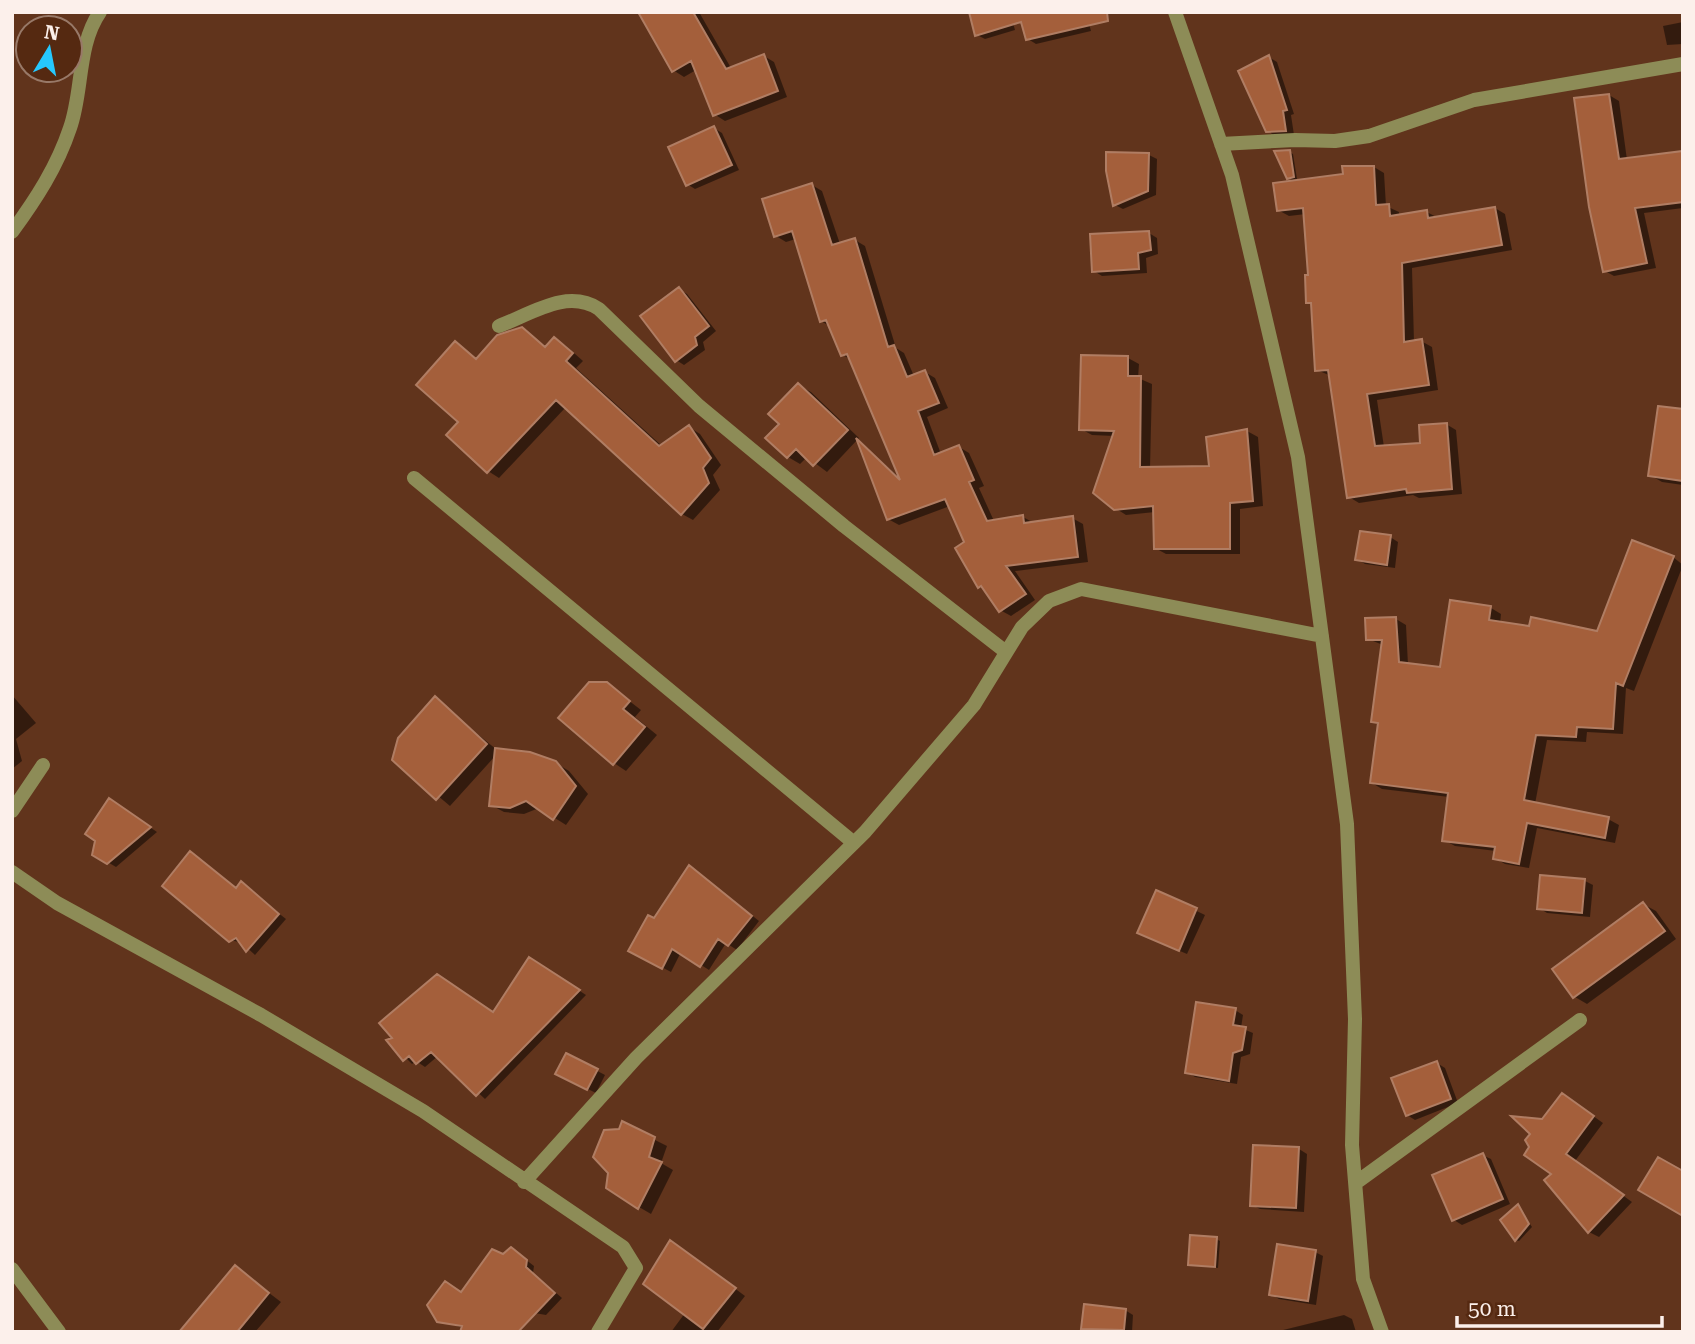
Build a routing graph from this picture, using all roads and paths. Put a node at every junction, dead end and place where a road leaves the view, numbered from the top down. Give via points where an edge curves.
1 (100, 12) edge
2 (1175, 12) edge
3 (1683, 64) edge
4 (1221, 144) junction
5 (12, 232) edge
6 (499, 326) dead end
7 (414, 478) dead end
8 (1322, 636) junction
9 (1006, 652) junction
10 (43, 765) dead end
11 (12, 811) edge
12 (854, 843) junction
13 (12, 872) edge
14 (1580, 1020) dead end
15 (524, 1182) junction
16 (1357, 1182) junction
17 (12, 1269) edge
18 (59, 1332) edge
19 (598, 1332) edge
20 (1382, 1332) edge

1 - 5 street via 87,44 71,127 47,183
2 - 4 street
3 - 4 street via 1474,100 1368,136
4 - 8 street via 1298,457
6 - 9 street via 566,300 589,302 699,406
7 - 12 street
8 - 9 street via 1081,589 1049,601
8 - 16 street via 1347,824 1355,1019 1352,1145
9 - 12 street via 974,705
10 - 11 street
12 - 15 street via 636,1058
13 - 15 street via 57,903 412,1104
14 - 16 street
15 - 19 street via 624,1247 636,1268
16 - 20 street via 1363,1279
17 - 18 street

